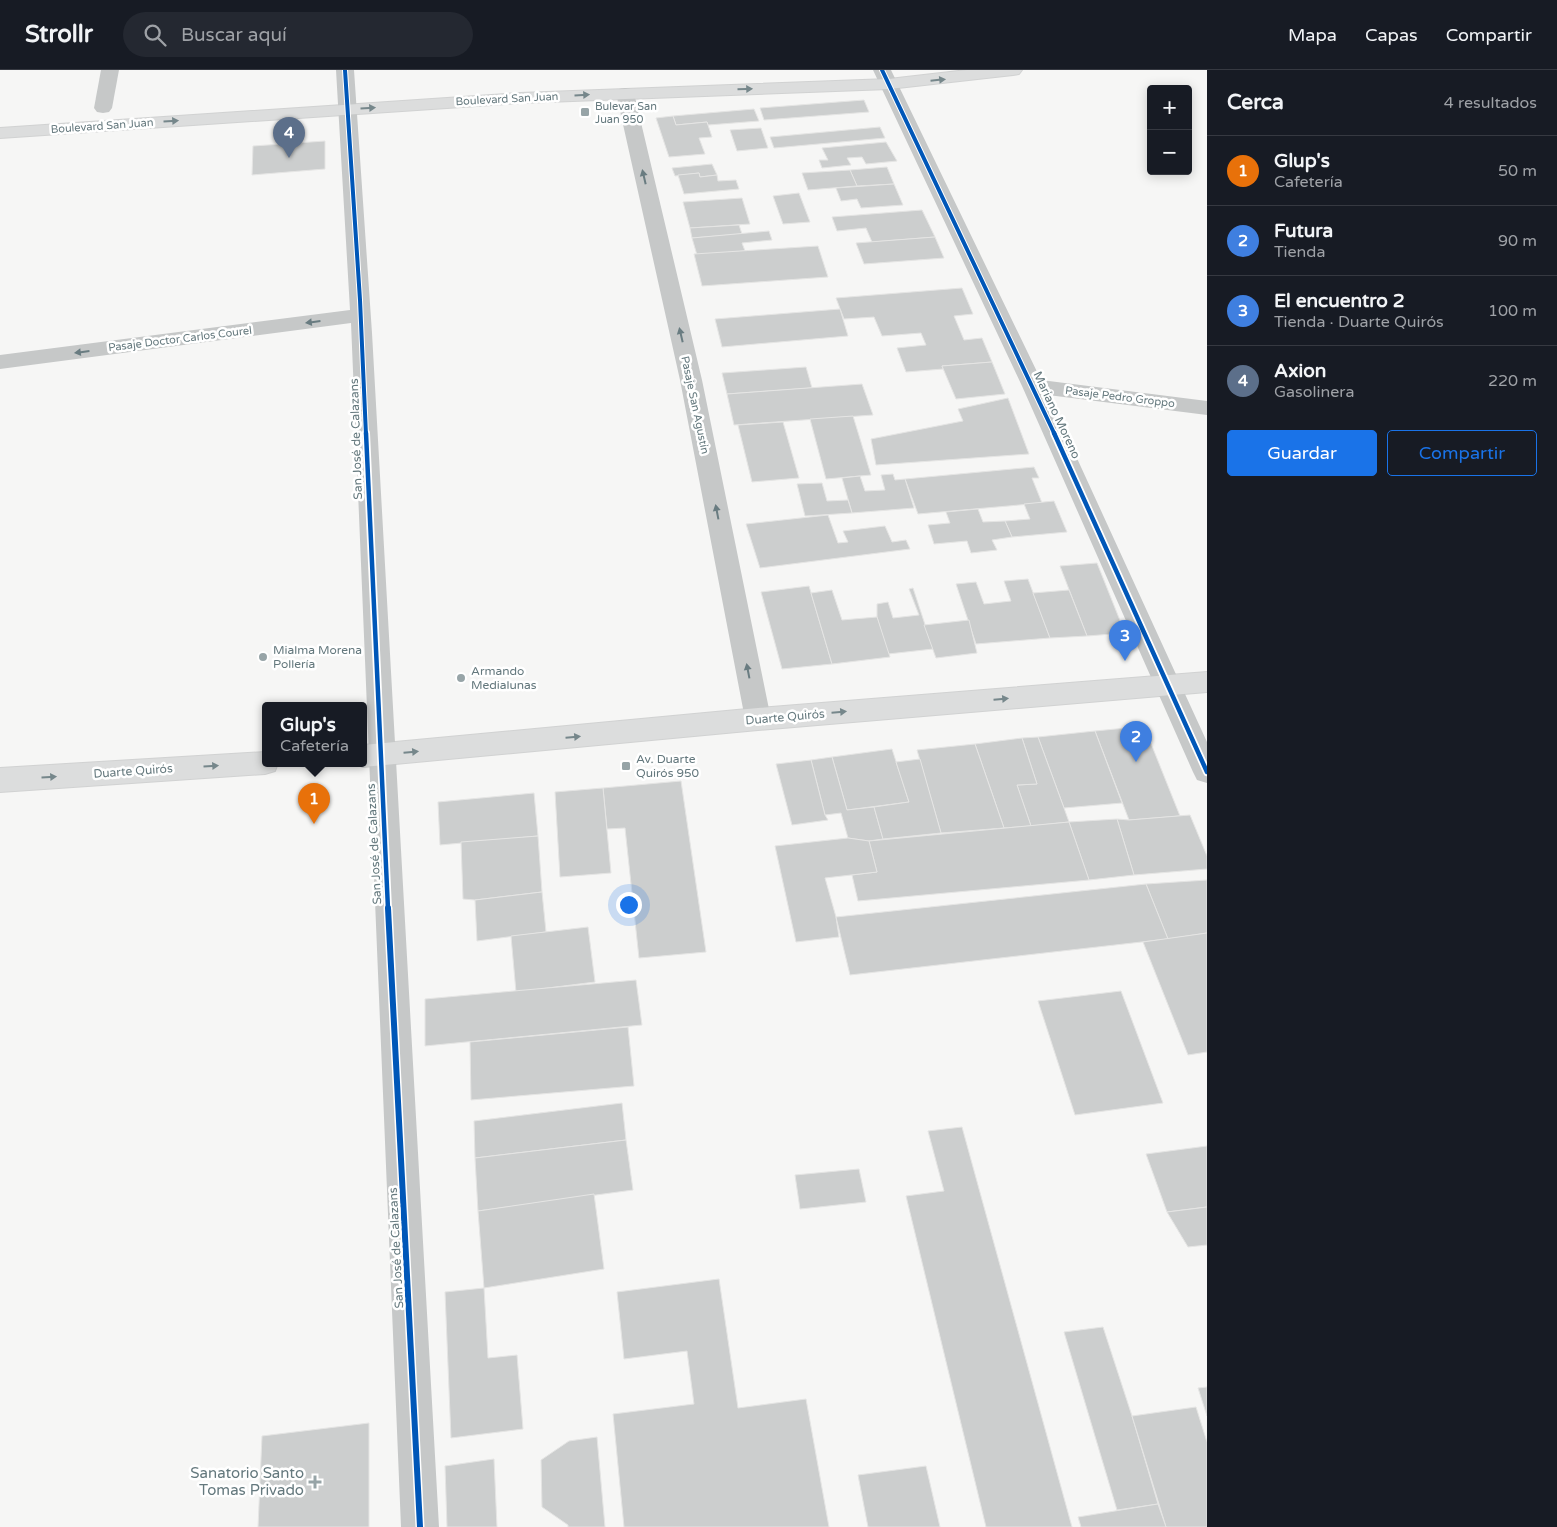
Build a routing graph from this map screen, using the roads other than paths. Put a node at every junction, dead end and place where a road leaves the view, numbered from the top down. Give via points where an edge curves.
1 (110, 70) edge
2 (840, 70) edge
3 (1013, 70) edge
4 (886, 77) edge
5 (423, 88) dead end
6 (346, 91) edge
7 (625, 93) junction
8 (123, 107) dead end
9 (103, 108) junction
10 (84, 110) dead end
11 (0, 134) edge
12 (361, 315) junction
13 (0, 362) edge
14 (1033, 386) junction
15 (1207, 408) edge
16 (1207, 682) edge
17 (1168, 685) junction
18 (758, 719) junction
19 (371, 756) edge
20 (262, 763) edge
21 (1207, 772) edge
22 (0, 780) edge
23 (420, 1527) edge

1 - 9 street
2 - 5 main road, Boulevard San Juan
4 -> 3 main road, Boulevard San Juan
7 -> 4 main road, Boulevard San Juan
4 - 14 street, Mariano Moreno
6 -> 7 main road, Boulevard San Juan
11 -> 6 main road, Boulevard San Juan
6 - 12 street, San José de Calazans
18 -> 7 street, Pasaje San Agustín via 691,380
8 - 9 main road, Boulevard San Juan
9 - 10 main road, Boulevard San Juan
12 -> 13 street, Pasaje Doctor Carlos Courel
12 - 19 street, San José de Calazans
14 - 15 street, Pasaje Pedro Groppo
14 - 17 street, Mariano Moreno
16 - 17 main road, Duarte Quirós
18 -> 17 main road, Duarte Quirós
17 - 21 street, Mariano Moreno
19 -> 18 main road, Duarte Quirós
19 - 23 street, San José de Calazans
22 -> 20 main road, Duarte Quirós

